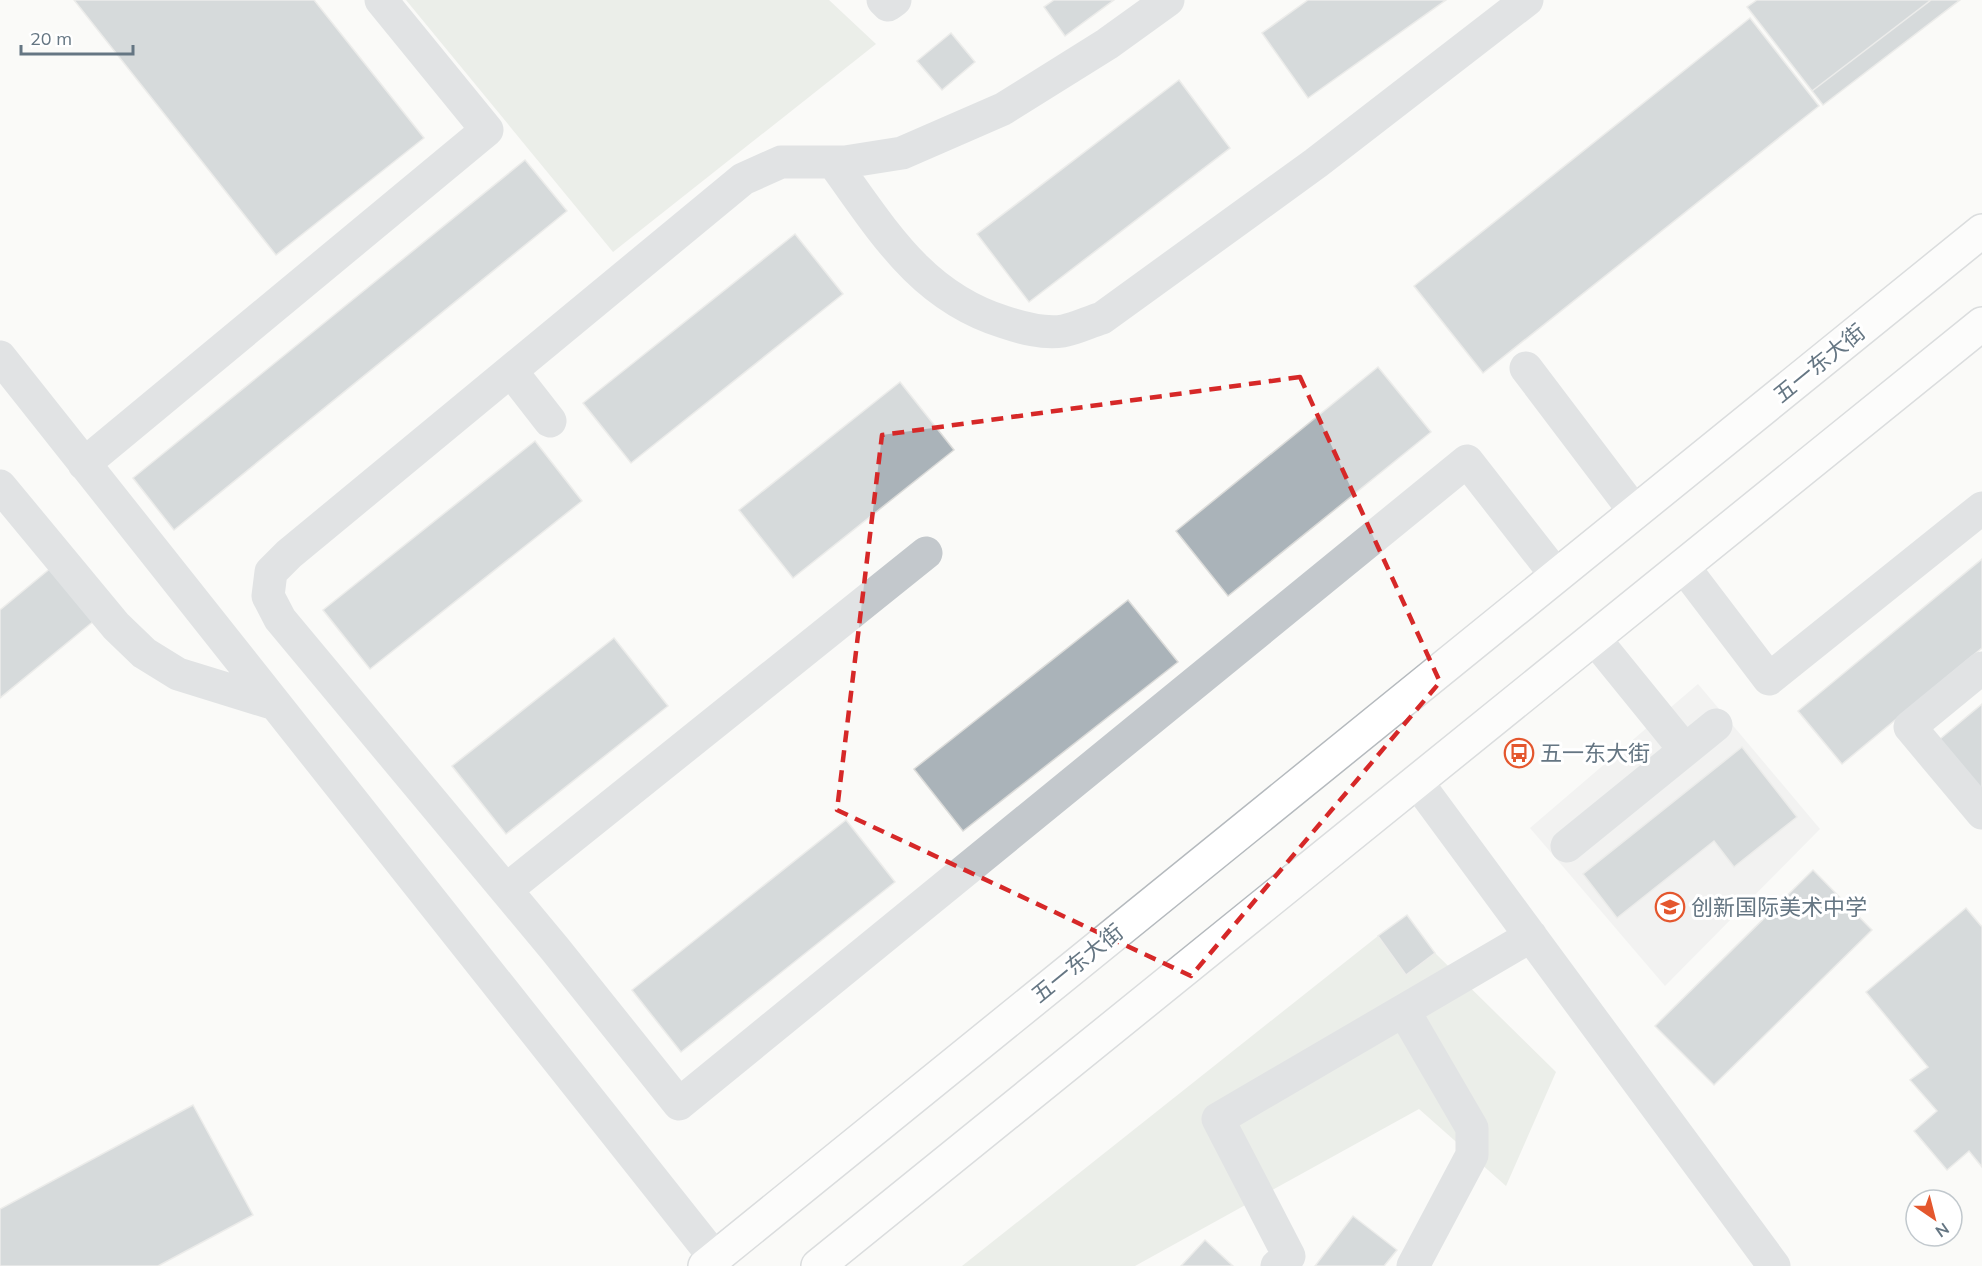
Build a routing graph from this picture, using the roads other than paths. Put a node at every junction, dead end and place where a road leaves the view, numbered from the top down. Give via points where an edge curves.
1 (381, 0) edge
2 (883, 0) edge
3 (895, 0) edge
4 (1168, 0) edge
5 (1527, 0) edge
6 (833, 162) junction
7 (1982, 231) edge
8 (1982, 324) edge
9 (0, 357) edge
10 (1526, 368) dead end
11 (511, 371) junction
12 (550, 421) dead end
13 (84, 464) junction
14 (0, 486) edge
15 (1982, 508) edge
16 (1635, 512) junction
17 (926, 553) dead end
18 (1683, 566) junction
19 (1556, 575) junction
20 (1594, 638) junction
21 (1982, 668) edge
22 (275, 704) junction
23 (1716, 725) dead end
24 (1685, 750) junction
25 (1417, 782) junction
26 (1982, 813) edge
27 (1567, 846) dead end
28 (506, 890) junction
29 (1532, 936) junction
30 (1404, 1011) junction
31 (710, 1262) edge
32 (818, 1266) edge
33 (1277, 1266) edge
34 (1413, 1266) edge
35 (1774, 1266) edge

1 - 13 street via 487,130
2 - 3 street via 888,5
4 - 6 street via 1107,44 1003,109 902,153
5 - 6 street via 1316,163 1102,318 1062,331 1025,329 981,315 944,294 914,269
6 - 11 street via 781,162 743,178
7 - 16 main road, 五一东大街
8 - 18 main road
9 - 13 street
10 - 16 street
11 - 12 street
11 - 28 street via 289,554 271,572 268,596 280,619
13 - 22 street
14 - 22 street via 116,626 144,653 177,674
15 - 18 street via 1769,679
16 - 19 main road, 五一东大街
17 - 28 street
18 - 20 main road
19 - 28 street via 1467,460 679,1104
19 - 31 main road, 五一东大街
20 - 24 street
20 - 25 main road
21 - 26 street via 1910,727
22 - 31 street
23 - 24 street
24 - 27 street
25 - 29 street
25 - 32 main road
29 - 30 street
29 - 35 street
30 - 33 street via 1218,1119 1289,1256
30 - 34 street via 1472,1128 1472,1155

